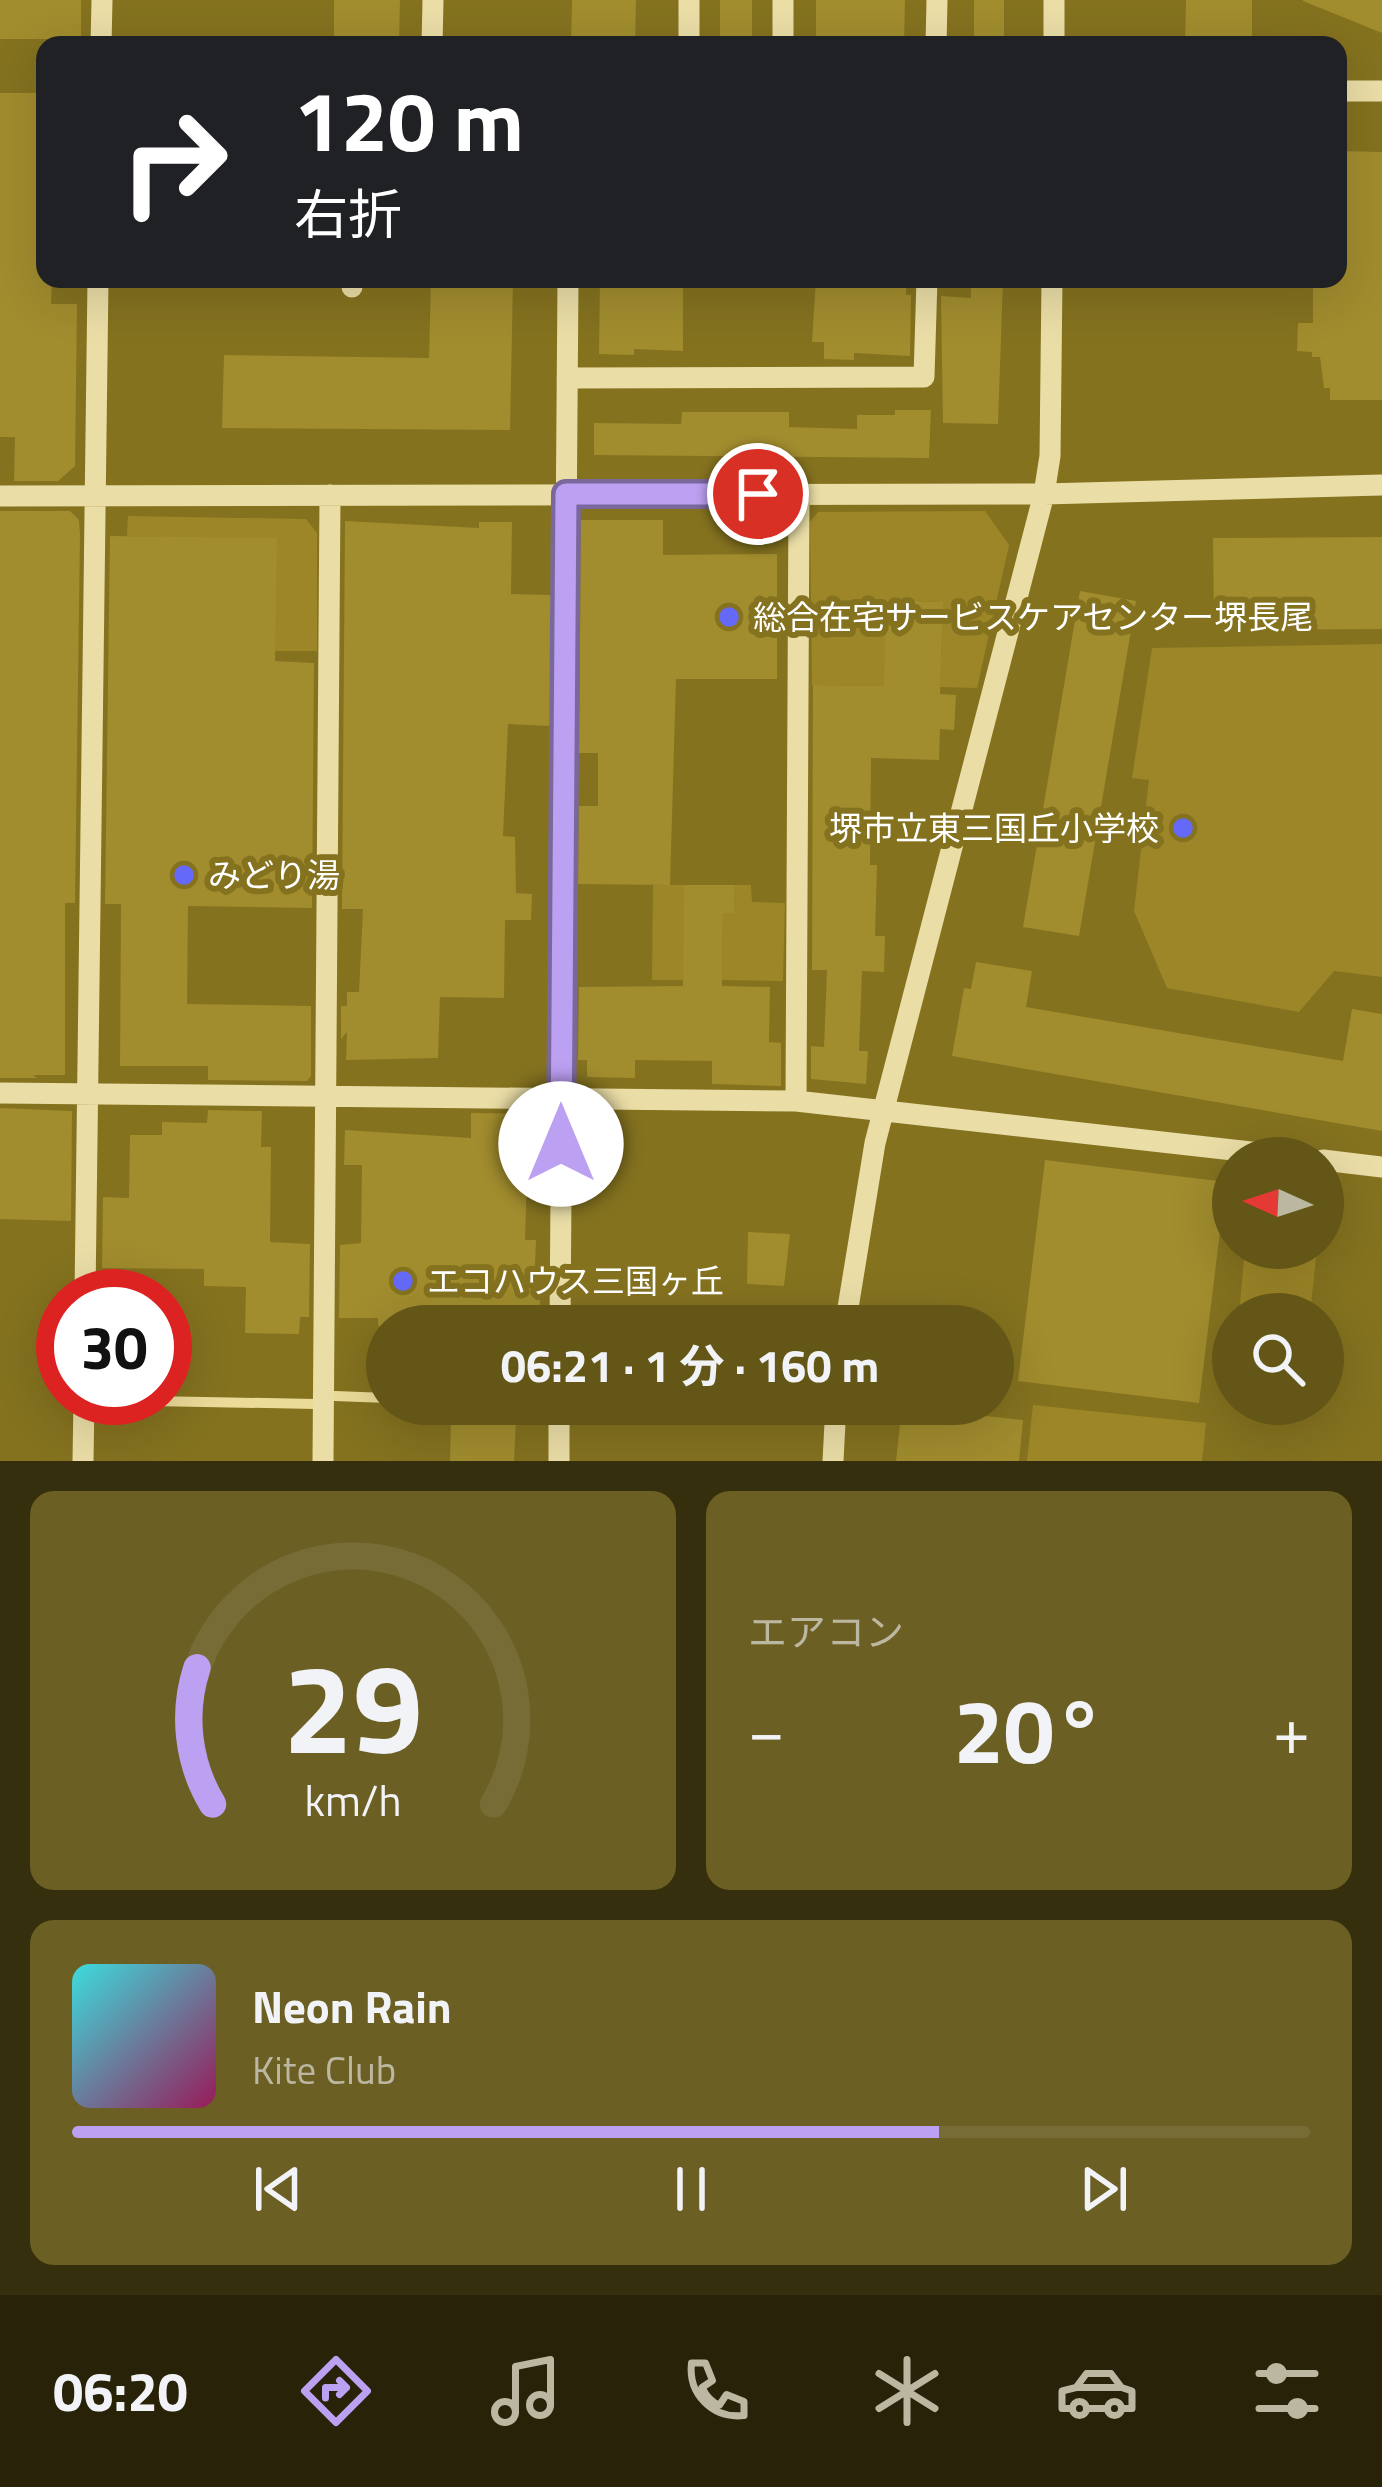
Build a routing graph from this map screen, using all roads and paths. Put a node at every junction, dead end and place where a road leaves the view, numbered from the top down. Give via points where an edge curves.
1 (102, 0) edge
2 (433, 0) edge
3 (689, 0) edge
4 (783, 0) edge
5 (937, 0) edge
6 (1054, 0) edge
7 (101, 36) edge
8 (432, 36) edge
9 (688, 36) edge
10 (783, 36) edge
11 (936, 36) edge
12 (1054, 36) edge
13 (1347, 91) edge
14 (1382, 91) edge
15 (98, 288) edge
16 (568, 288) edge
17 (928, 288) edge
18 (1052, 288) edge
19 (567, 378) junction
20 (1382, 484) edge
21 (566, 494) junction
22 (799, 494) junction
23 (1044, 494) junction
24 (94, 495) junction
25 (330, 495) junction
26 (0, 496) edge
27 (0, 1094) edge
28 (87, 1094) junction
29 (326, 1095) junction
30 (562, 1099) junction
31 (796, 1101) junction
32 (883, 1109) junction
33 (1212, 1147) edge
34 (1344, 1162) edge
35 (1382, 1167) edge
36 (85, 1269) edge
37 (560, 1305) edge
38 (849, 1305) edge
39 (84, 1425) edge
40 (559, 1425) edge
41 (835, 1425) edge
42 (83, 1461) edge
43 (323, 1461) edge
44 (559, 1461) edge
45 (833, 1461) edge

1 - 7 street
2 - 8 street
3 - 9 street
4 - 10 street
5 - 11 street
6 - 12 street
13 - 14 street
15 - 24 street
16 - 19 street
17 - 19 street via 923,377
18 - 23 street
19 - 21 street
20 - 23 street
21 - 22 street
21 - 25 street
21 - 30 street
22 - 23 street
22 - 31 street
23 - 32 street
24 - 25 street
24 - 26 street
24 - 28 street
25 - 29 street
27 - 28 street
28 - 29 street
28 - 36 street
29 - 30 street
29 - 43 street
30 - 31 street
30 - 37 street
31 - 32 street
32 - 33 street
32 - 38 street
34 - 35 street
39 - 42 street
40 - 44 street
41 - 45 street

